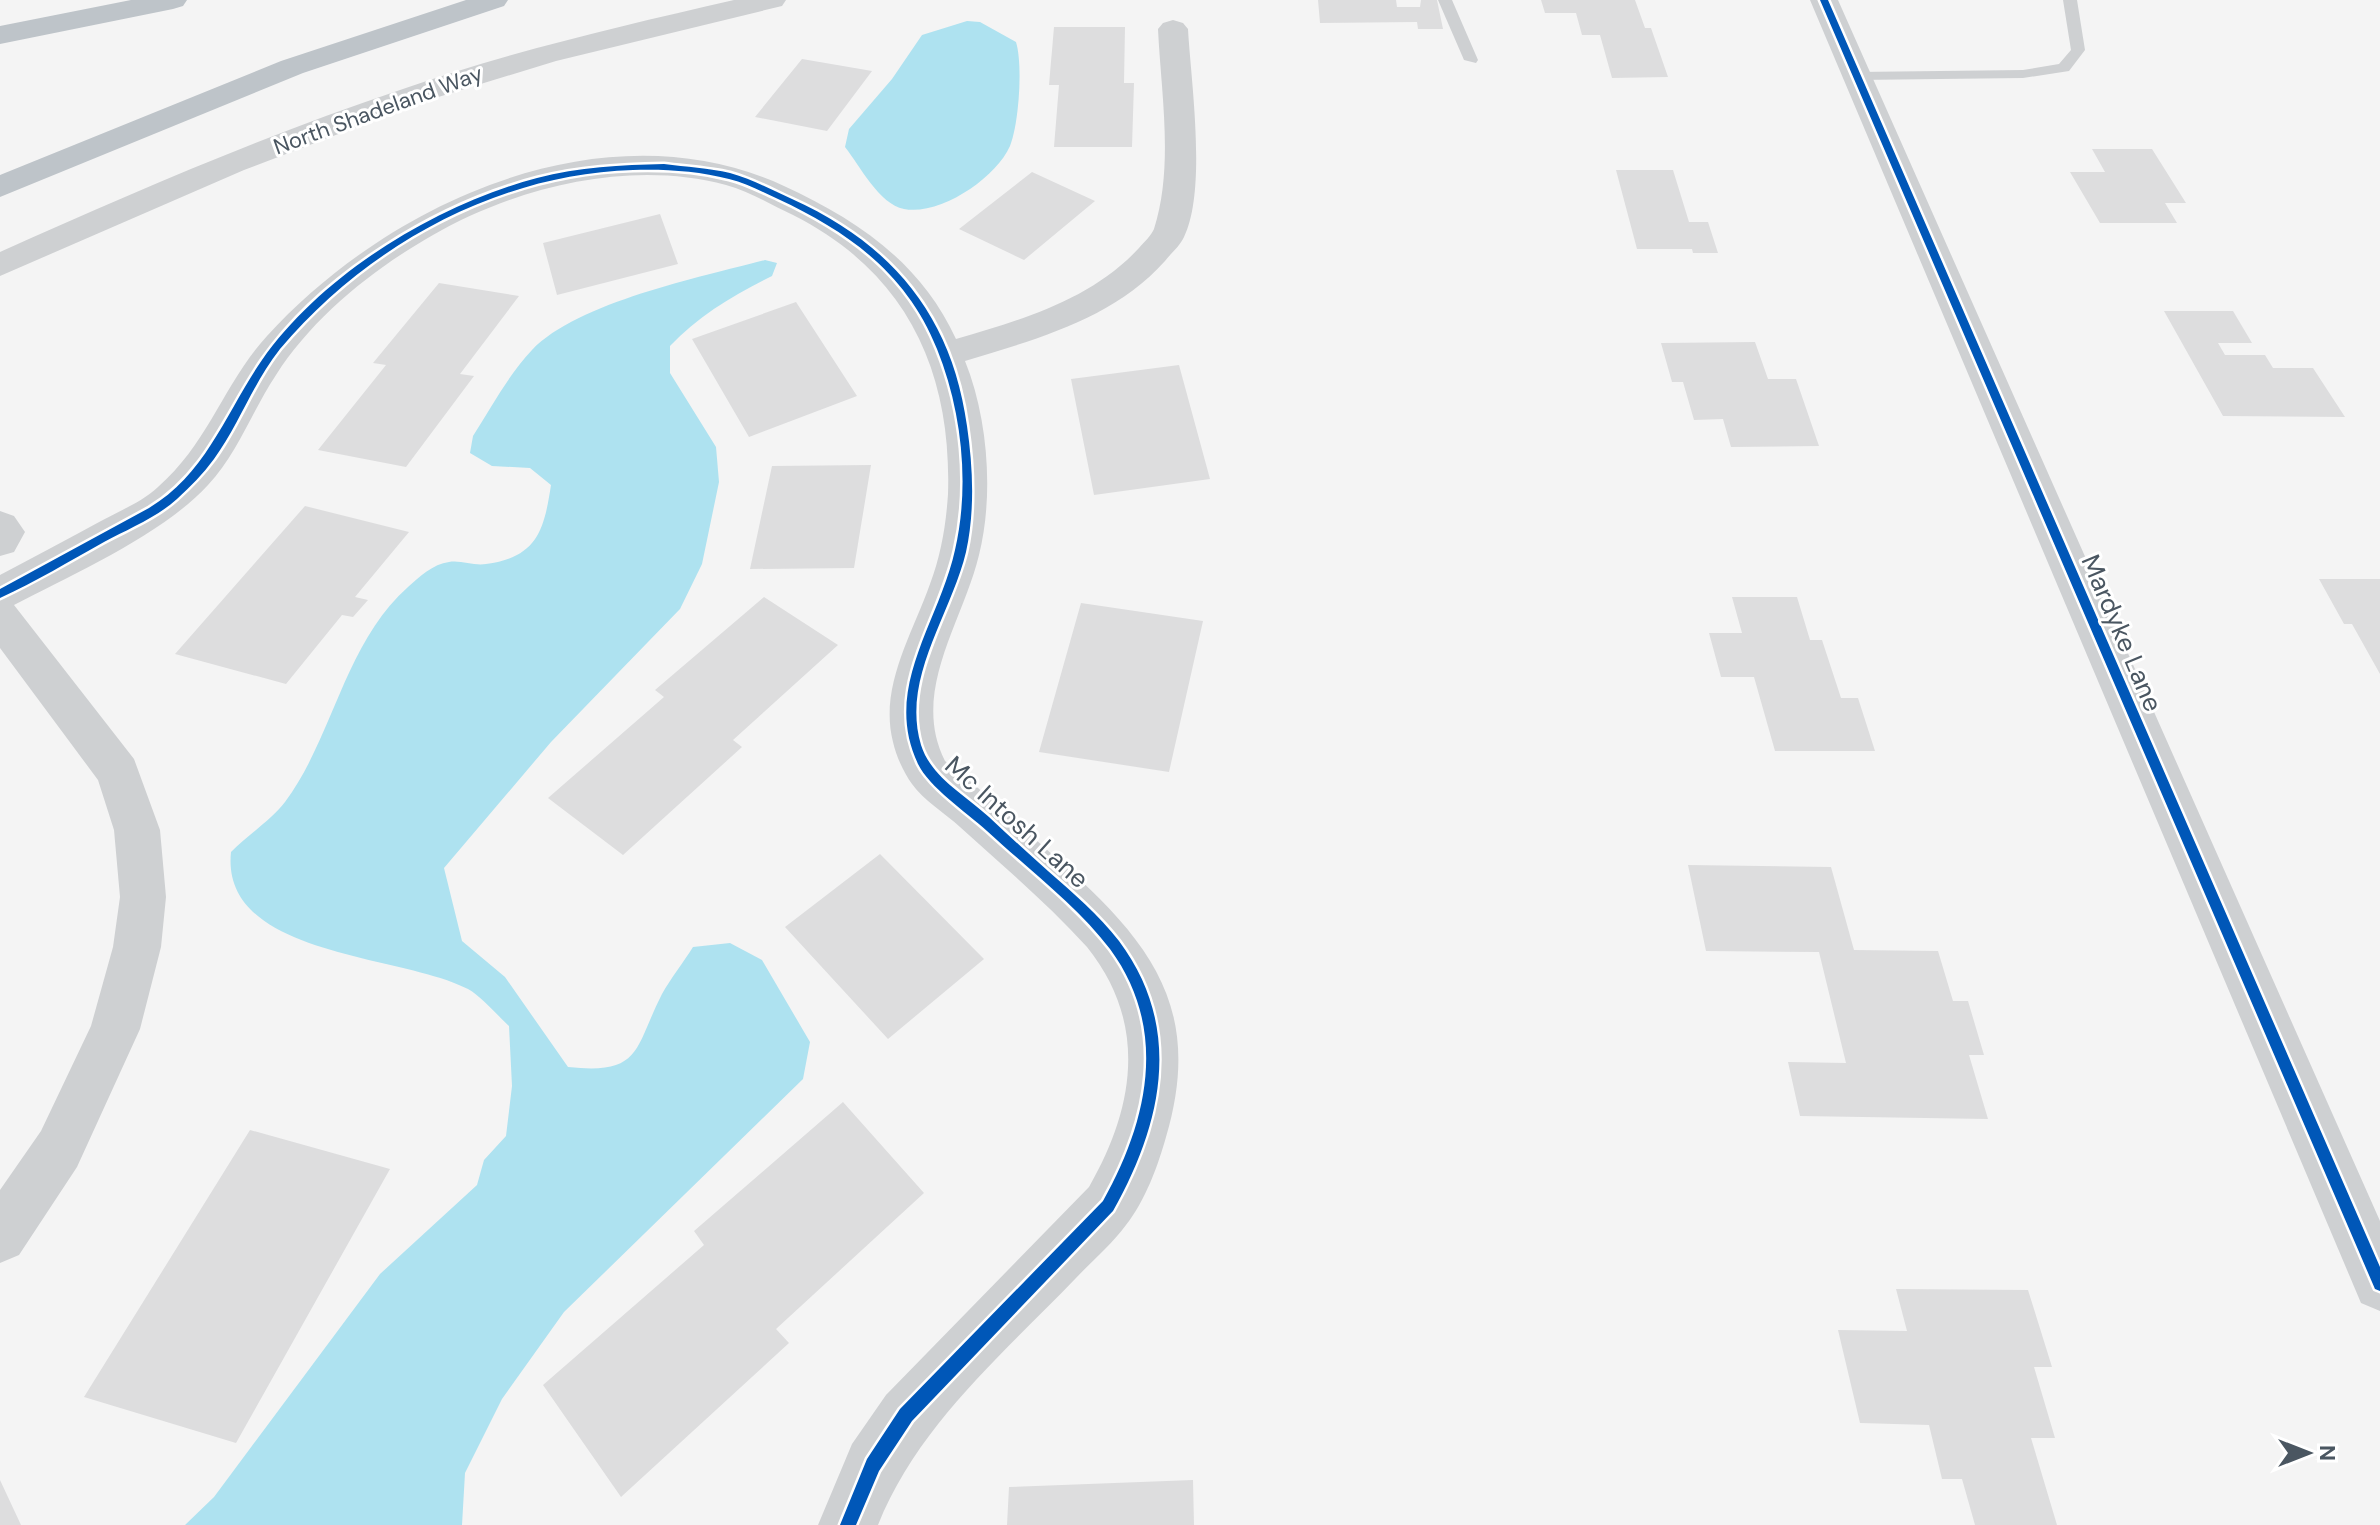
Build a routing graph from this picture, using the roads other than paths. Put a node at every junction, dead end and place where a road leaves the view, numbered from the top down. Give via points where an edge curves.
1 (173, 0) edge
2 (494, 0) edge
3 (772, 0) edge
4 (1445, 0) edge
5 (1824, 0) edge
6 (2070, 0) edge
7 (1173, 29) dead end
8 (0, 35) edge
9 (1471, 60) dead end
10 (1857, 76) junction
11 (0, 187) edge
12 (0, 265) edge
13 (943, 355) junction
14 (0, 526) edge
15 (0, 541) edge
16 (0, 594) edge
17 (0, 617) edge
18 (0, 1236) edge
19 (2380, 1284) edge
20 (848, 1525) edge

1 - 8 highway
2 - 11 highway via 278,72
3 - 12 street, North Shadeland Way via 521,61 401,100 225,166
4 - 9 lane
5 - 10 street, Mardyke Lane
6 - 10 lane via 2078,50 2064,68 2023,74
7 - 13 street via 1180,177 1169,235 1137,271 1092,302 1038,327
10 - 19 street, Mardyke Lane
13 - 16 street, Mc Intosh Lane via 934,326 910,287 876,253 822,216 762,187 713,173 655,167 594,170 532,182 455,211 350,276 279,344 212,453 167,503
13 - 20 street, Mc Intosh Lane via 964,431 967,499 950,592 913,681 908,717 916,753 929,774 1088,916 1123,957 1145,1007 1154,1092 1125,1179 1108,1206 906,1415 873,1465
14 - 15 street via 5,532
17 - 18 street via 118,772 137,830 143,897 137,947 115,1029 59,1149

